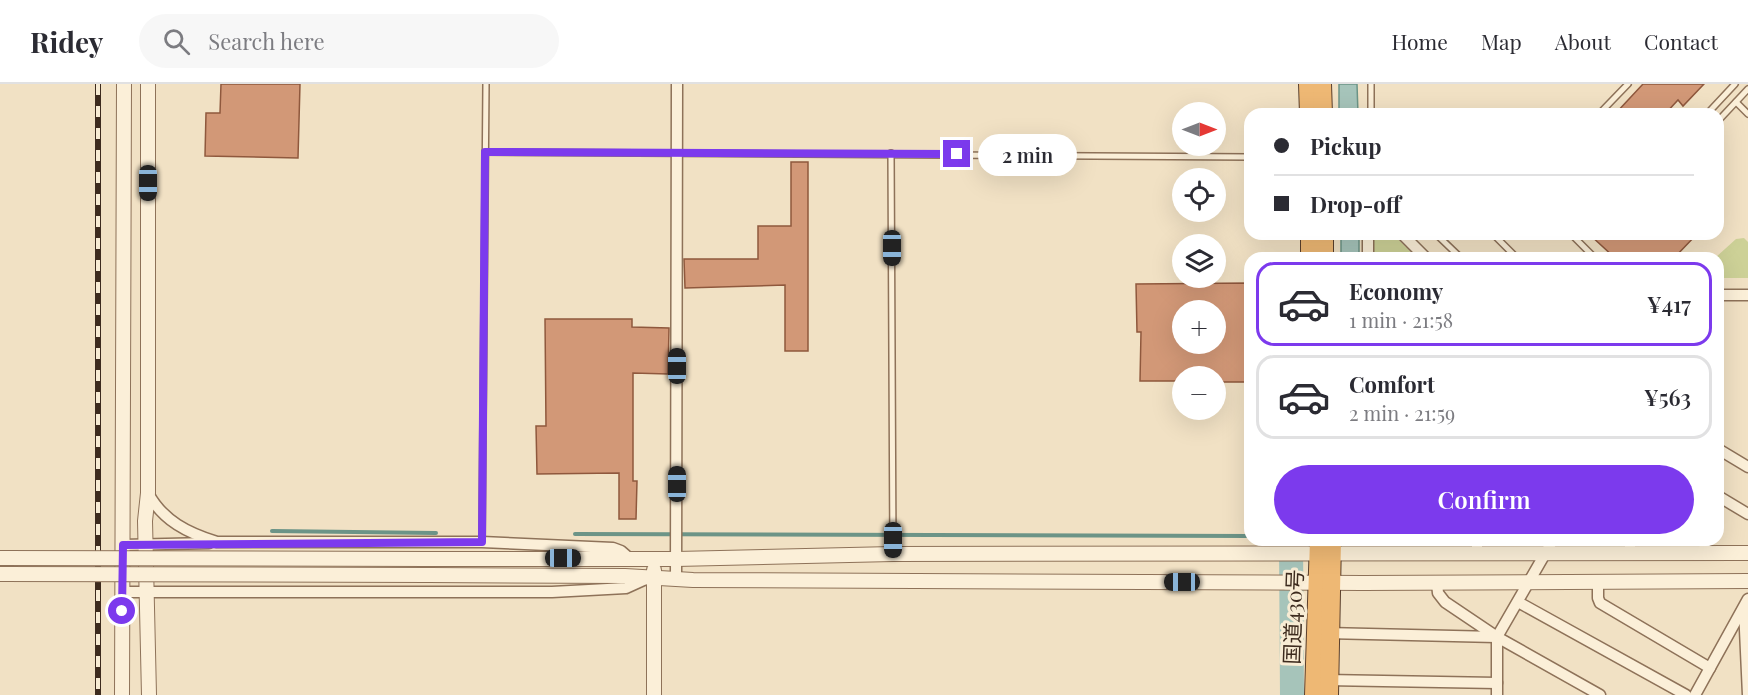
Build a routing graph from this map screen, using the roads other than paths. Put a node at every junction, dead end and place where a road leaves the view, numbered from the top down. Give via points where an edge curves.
1 (124, 84) edge
2 (148, 84) edge
3 (486, 84) edge
4 (677, 84) edge
5 (1308, 84) edge
6 (1322, 84) edge
7 (1628, 84) edge
8 (1735, 84) edge
9 (1372, 85) edge
10 (1748, 89) edge
11 (1736, 102) junction
12 (1309, 108) edge
13 (1323, 108) edge
14 (1371, 108) edge
15 (1605, 108) edge
16 (1713, 108) edge
17 (1748, 114) edge
18 (1724, 115) edge
19 (485, 152) junction
20 (676, 152) junction
21 (891, 153) junction
22 (1244, 157) edge
23 (1408, 240) edge
24 (1442, 240) edge
25 (1499, 240) edge
26 (1576, 240) edge
27 (1420, 252) edge
28 (1455, 252) edge
29 (1511, 252) edge
30 (1589, 252) edge
31 (1724, 295) edge
32 (1748, 296) edge
33 (1724, 453) edge
34 (1748, 467) edge
35 (148, 493) junction
36 (1724, 500) edge
37 (1748, 514) edge
38 (482, 542) junction
39 (217, 543) junction
40 (146, 544) junction
41 (123, 545) junction
42 (1550, 546) edge
43 (1325, 547) edge
44 (1477, 547) edge
45 (1630, 547) edge
46 (1704, 547) edge
47 (1748, 553) edge
48 (893, 554) junction
49 (1545, 554) junction
50 (0, 558) edge
51 (629, 558) junction
52 (655, 559) junction
53 (676, 559) junction
54 (0, 574) edge
55 (651, 578) junction
56 (676, 579) junction
57 (1598, 581) junction
58 (1748, 581) edge
59 (1324, 583) junction
60 (1437, 584) junction
61 (1529, 584) junction
62 (148, 591) junction
63 (122, 592) junction
64 (1518, 602) junction
65 (1746, 603) edge
66 (1322, 633) junction
67 (1497, 637) junction
68 (1710, 668) junction
69 (1497, 683) junction
70 (1322, 687) edge
71 (122, 695) edge
72 (148, 695) edge
73 (654, 695) edge
74 (1497, 695) edge
75 (1599, 695) edge
76 (1686, 695) edge
77 (1695, 695) edge
78 (1748, 695) edge

1 - 41 street
2 - 35 street
3 - 19 lane
4 - 20 street
5 - 12 highway
6 - 13 highway
7 - 15 lane
8 - 16 lane
9 - 14 lane
10 - 11 lane
11 - 17 lane
11 - 18 lane
19 - 20 lane
19 - 38 lane
20 - 21 lane
20 - 53 street
21 - 22 lane
21 - 48 lane
23 - 27 street
24 - 28 lane
25 - 29 lane
26 - 30 lane
31 - 32 street
33 - 34 street
35 - 39 street via 157,509 177,525
35 - 40 street
36 - 37 street
38 - 39 street
38 - 51 street via 613,548
39 - 40 street
40 - 41 street
40 - 62 street
41 - 63 street
42 - 49 street
43 - 44 street
43 - 48 street via 1296,554
43 - 59 highway, 国道430号
44 - 49 street
45 - 46 street
45 - 49 street
46 - 47 street
48 - 53 street
49 - 61 street
50 - 51 street, bridge
51 - 52 street
52 - 53 street
52 - 55 street
53 - 56 street
54 - 55 street, bridge
55 - 56 street
55 - 62 street via 626,588 552,592
55 - 73 street
56 - 59 street
57 - 58 street
57 - 61 street
57 - 68 street via 1600,603
59 - 60 street
59 - 66 highway, 国道430号
60 - 61 street
60 - 67 street via 1445,602
61 - 64 street
62 - 63 street
62 - 72 street
63 - 71 street
64 - 67 street
64 - 76 street
65 - 68 street
65 - 78 street
66 - 67 street
66 - 70 highway, 国道430号
67 - 69 street
67 - 75 street
68 - 77 street
69 - 70 street
69 - 74 street

